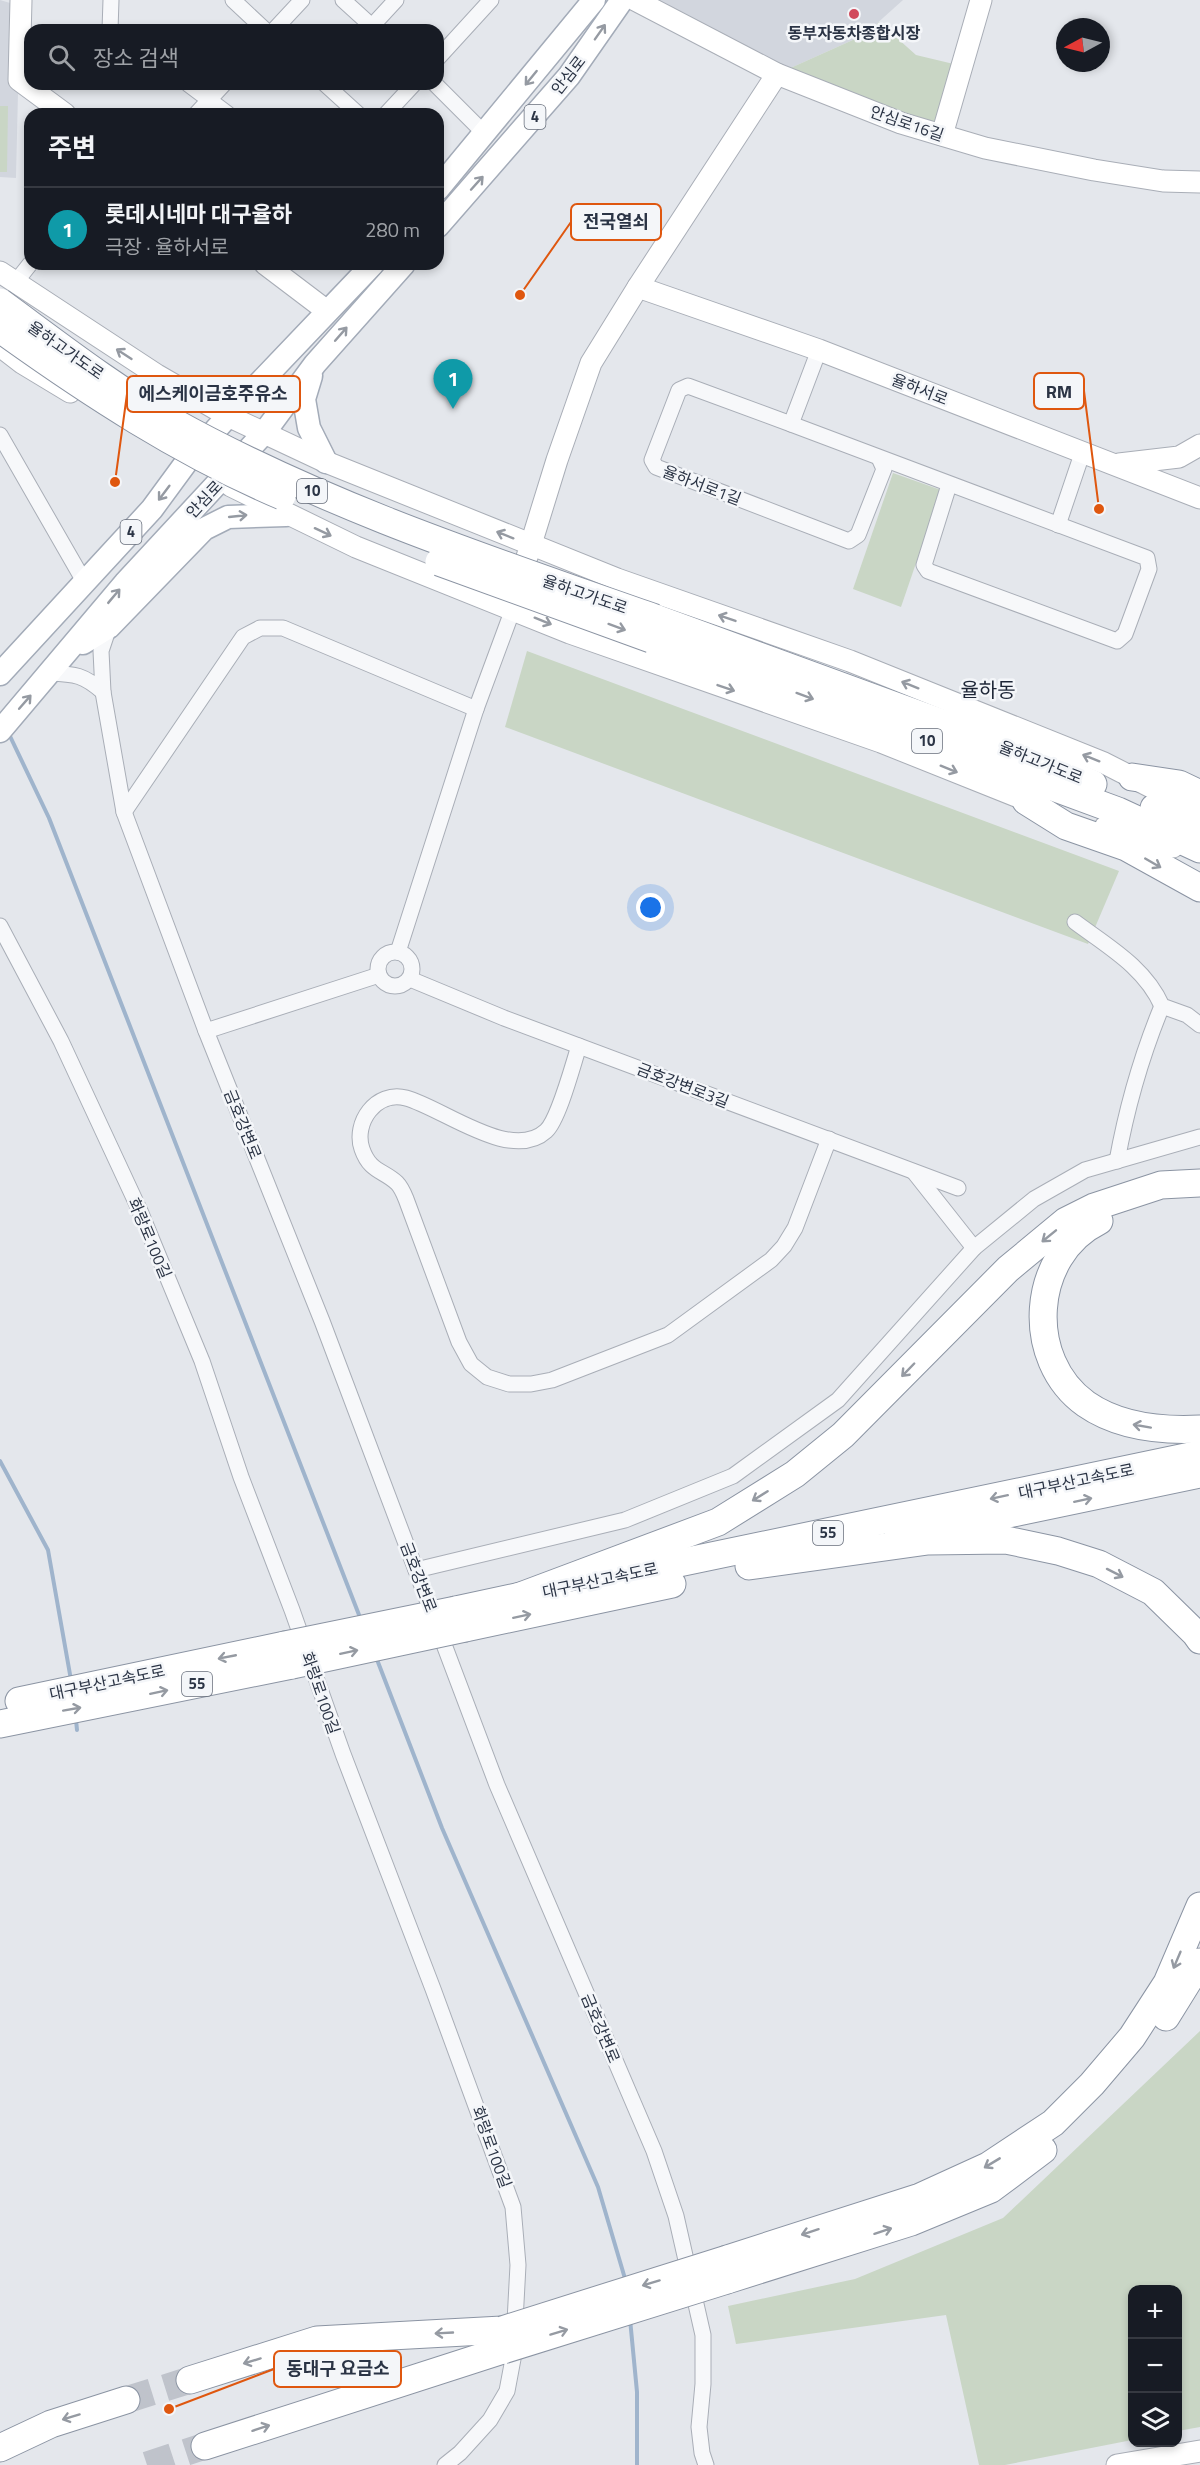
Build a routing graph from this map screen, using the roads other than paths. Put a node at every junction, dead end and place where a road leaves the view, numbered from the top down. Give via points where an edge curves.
1 (21, 0) edge
2 (111, 0) edge
3 (233, 0) edge
4 (302, 0) edge
5 (343, 0) edge
6 (396, 0) edge
7 (491, 0) edge
8 (594, 0) edge
9 (622, 0) edge
10 (635, 0) edge
11 (981, 0) edge
12 (24, 24) edge
13 (110, 24) edge
14 (259, 24) edge
15 (280, 24) edge
16 (370, 24) edge
17 (377, 24) edge
18 (24, 38) edge
19 (444, 51) edge
20 (777, 74) junction
21 (24, 84) edge
22 (33, 90) edge
23 (197, 90) edge
24 (218, 90) edge
25 (332, 90) edge
26 (408, 90) edge
27 (441, 90) edge
28 (210, 99) junction
29 (57, 108) edge
30 (202, 108) edge
31 (221, 108) edge
32 (351, 108) edge
33 (392, 108) edge
34 (485, 134) junction
35 (942, 135) junction
36 (444, 182) edge
37 (1200, 182) edge
38 (444, 219) edge
39 (24, 269) edge
40 (273, 270) edge
41 (368, 270) edge
42 (399, 270) edge
43 (5, 286) edge
44 (638, 287) junction
45 (327, 311) junction
46 (0, 329) edge
47 (0, 346) edge
48 (819, 350) junction
49 (315, 364) junction
50 (152, 372) junction
51 (228, 416) junction
52 (111, 417) junction
53 (791, 424) junction
54 (0, 435) edge
55 (258, 439) junction
56 (1200, 446) edge
57 (1083, 451) junction
58 (879, 458) junction
59 (327, 462) junction
60 (185, 465) junction
61 (1119, 465) junction
62 (352, 472) junction
63 (220, 481) junction
64 (949, 485) junction
65 (1200, 498) edge
66 (286, 515) junction
67 (1058, 525) junction
68 (530, 546) junction
69 (85, 583) junction
70 (513, 609) junction
71 (109, 627) junction
72 (653, 629) junction
73 (64, 655) junction
74 (50, 673) junction
75 (0, 674) edge
76 (103, 692) junction
77 (476, 709) junction
78 (0, 731) edge
79 (1132, 777) junction
80 (1200, 794) edge
81 (1026, 801) junction
82 (124, 812) junction
83 (1200, 812) edge
84 (1200, 827) edge
85 (1200, 849) edge
86 (1200, 854) edge
87 (1200, 888) edge
88 (1075, 922) dead end
89 (0, 927) edge
90 (398, 952) junction
91 (379, 975) junction
92 (410, 979) junction
93 (1162, 1006) junction
94 (1200, 1025) edge
95 (206, 1031) junction
96 (579, 1046) junction
97 (1200, 1137) edge
98 (829, 1139) junction
99 (1117, 1161) junction
100 (914, 1172) junction
101 (1200, 1182) edge
102 (958, 1188) dead end
103 (1200, 1197) edge
104 (974, 1248) junction
105 (1200, 1428) edge
106 (1200, 1454) edge
107 (1200, 1474) edge
108 (749, 1566) junction
109 (416, 1570) junction
110 (518, 1596) junction
111 (461, 1619) junction
112 (1200, 1640) edge
113 (0, 1705) edge
114 (40, 1706) junction
115 (0, 1724) edge
116 (1198, 1908) edge
117 (1200, 1962) edge
118 (727, 2269) junction
119 (503, 2340) junction
120 (190, 2380) tunnel mouth
121 (126, 2400) tunnel mouth
122 (205, 2446) tunnel mouth
123 (0, 2448) edge
124 (1200, 2451) edge
125 (445, 2465) edge
126 (706, 2465) edge
127 (1117, 2465) edge

1 - 12 main road
2 - 13 street
3 - 14 street
4 - 15 street
5 - 16 street
6 - 17 street
7 - 19 street
8 -> 34 main road, 안심로 / 4
38 -> 9 main road, 안심로 / 4 via 569,76
10 - 20 main road, 안심로16길
11 - 35 main road
18 - 21 main road via 19,80
20 - 35 main road, 안심로16길
20 - 44 main road
22 - 29 main road
23 - 28 street
24 - 28 street
25 - 32 street
26 - 33 street
27 - 34 street
28 - 30 street
28 - 31 street
34 - 36 main road, 안심로 / 4
35 - 37 main road, 안심로16길 via 985,148 1094,170 1163,181
39 - 43 street
40 - 45 main road
41 - 45 main road, 안심로 / 4
49 -> 42 main road, 안심로
50 -> 43 main road
43 - 72 highway, 율하고가도로 / 10, bridge via 92,369 170,420 322,496
44 - 48 main road, 율하서로
44 - 68 main road via 591,363
45 - 51 main road, 안심로 / 4
46 -> 72 highway, 율하고가도로 / 10, bridge via 126,416 243,479 424,556
47 - 52 main road
48 - 53 street
48 - 57 main road, 율하서로
49 - 55 main road, 안심로
49 - 59 main road via 304,399 309,428
50 - 51 main road
50 - 52 main road via 141,409
51 - 55 main road
51 - 60 main road, 안심로 / 4
52 - 60 main road
53 - 58 street, 율하서로1길
53 - 58 street, 율하서로1길 via 688,386 679,390 652,460 656,467 849,541 858,535 884,469
54 - 69 street
55 - 59 main road
55 - 63 main road, 안심로
56 - 61 main road via 1179,457
57 - 61 main road, 율하서로
57 - 67 street
58 - 64 street, 율하서로1길
59 - 62 main road
60 - 63 main road
60 -> 69 main road, 안심로 / 4 via 152,509
61 - 65 main road, 율하서로
62 - 66 main road via 323,471 312,476 295,490
68 -> 62 main road
63 - 66 main road
73 -> 63 main road, 안심로
64 - 67 street, 율하서로1길
64 - 67 street, 율하서로1길 via 924,565 928,571 1117,640 1125,634 1149,569 1147,558
66 -> 70 main road
71 -> 66 main road via 204,528 228,517
68 - 70 main road
79 -> 68 main road via 850,661
69 - 75 main road, 안심로 / 4
70 - 77 street
70 -> 81 main road via 570,633 881,742
71 - 73 main road
71 - 76 street, 금호강변로 via 100,651
72 - 84 highway, 율하고가도로 / 10 via 991,741
72 -> 85 highway, 율하고가도로 / 10 via 1118,811
73 - 74 main road, 안심로
74 - 76 street via 88,679
78 -> 74 main road, 안심로
76 - 82 street, 금호강변로
77 - 82 street via 283,628 260,627 243,637
77 - 90 street
79 - 80 highway via 1179,784
79 - 83 main road
81 - 86 main road
81 -> 87 highway via 1066,826 1126,847
82 - 95 street, 금호강변로
88 - 93 street via 1137,968
89 - 125 street, 화랑로100길 via 61,1041 140,1211 202,1361 241,1477 513,2207 518,2265 513,2359 507,2391 490,2420
90 - 91 street via 382,958
90 - 92 street via 411,963
91 - 92 street via 391,986 401,986
91 - 95 street
92 - 96 street, 금호강변로3길
93 - 94 street via 1187,1015
93 - 99 street via 1126,1109
95 - 109 street, 금호강변로
96 - 98 street, 금호강변로3길
96 - 98 street via 554,1117 547,1130 535,1138 515,1142 481,1132 404,1097 372,1106 363,1118 359,1133 362,1149 381,1174 398,1184 459,1342 471,1364 487,1377 509,1384 552,1380 669,1335 771,1260 784,1246 795,1228
97 - 99 street
98 - 100 street, 금호강변로3길
99 - 104 street via 1085,1170 1034,1199
100 - 102 street, 금호강변로3길
100 - 104 street
101 -> 110 highway via 1161,1185 1094,1207 1066,1221 1000,1276 843,1435 795,1474 718,1522
105 -> 103 highway via 1148,1428 1087,1405 1074,1395 1051,1361 1043,1326 1047,1283 1057,1261 1080,1233 1122,1210 1152,1201
104 - 109 street via 838,1400 733,1476 625,1520
106 -> 110 highway, 대구부산고속도로 / 55
108 -> 107 highway, 대구부산고속도로 / 55
111 -> 108 highway, 대구부산고속도로 / 55
108 -> 112 highway via 928,1541 1006,1539 1099,1564 1153,1592
109 - 126 street, 금호강변로 via 497,1785 654,2151 676,2216 703,2335 699,2427
110 - 111 highway, 대구부산고속도로 / 55
111 - 114 highway, 대구부산고속도로 / 55, bridge
113 - 114 highway, 대구부산고속도로 / 55
114 - 115 highway, 대구부산고속도로 / 55
116 -> 118 highway via 1167,1983 1132,2037 1092,2085 1053,2122 988,2166 920,2197
118 -> 117 highway via 910,2222 991,2189 1039,2154 1111,2091 1151,2042
118 - 119 highway, bridge
119 -> 120 highway via 317,2340
122 -> 119 highway
121 -> 123 highway via 51,2424
124 - 127 main road

